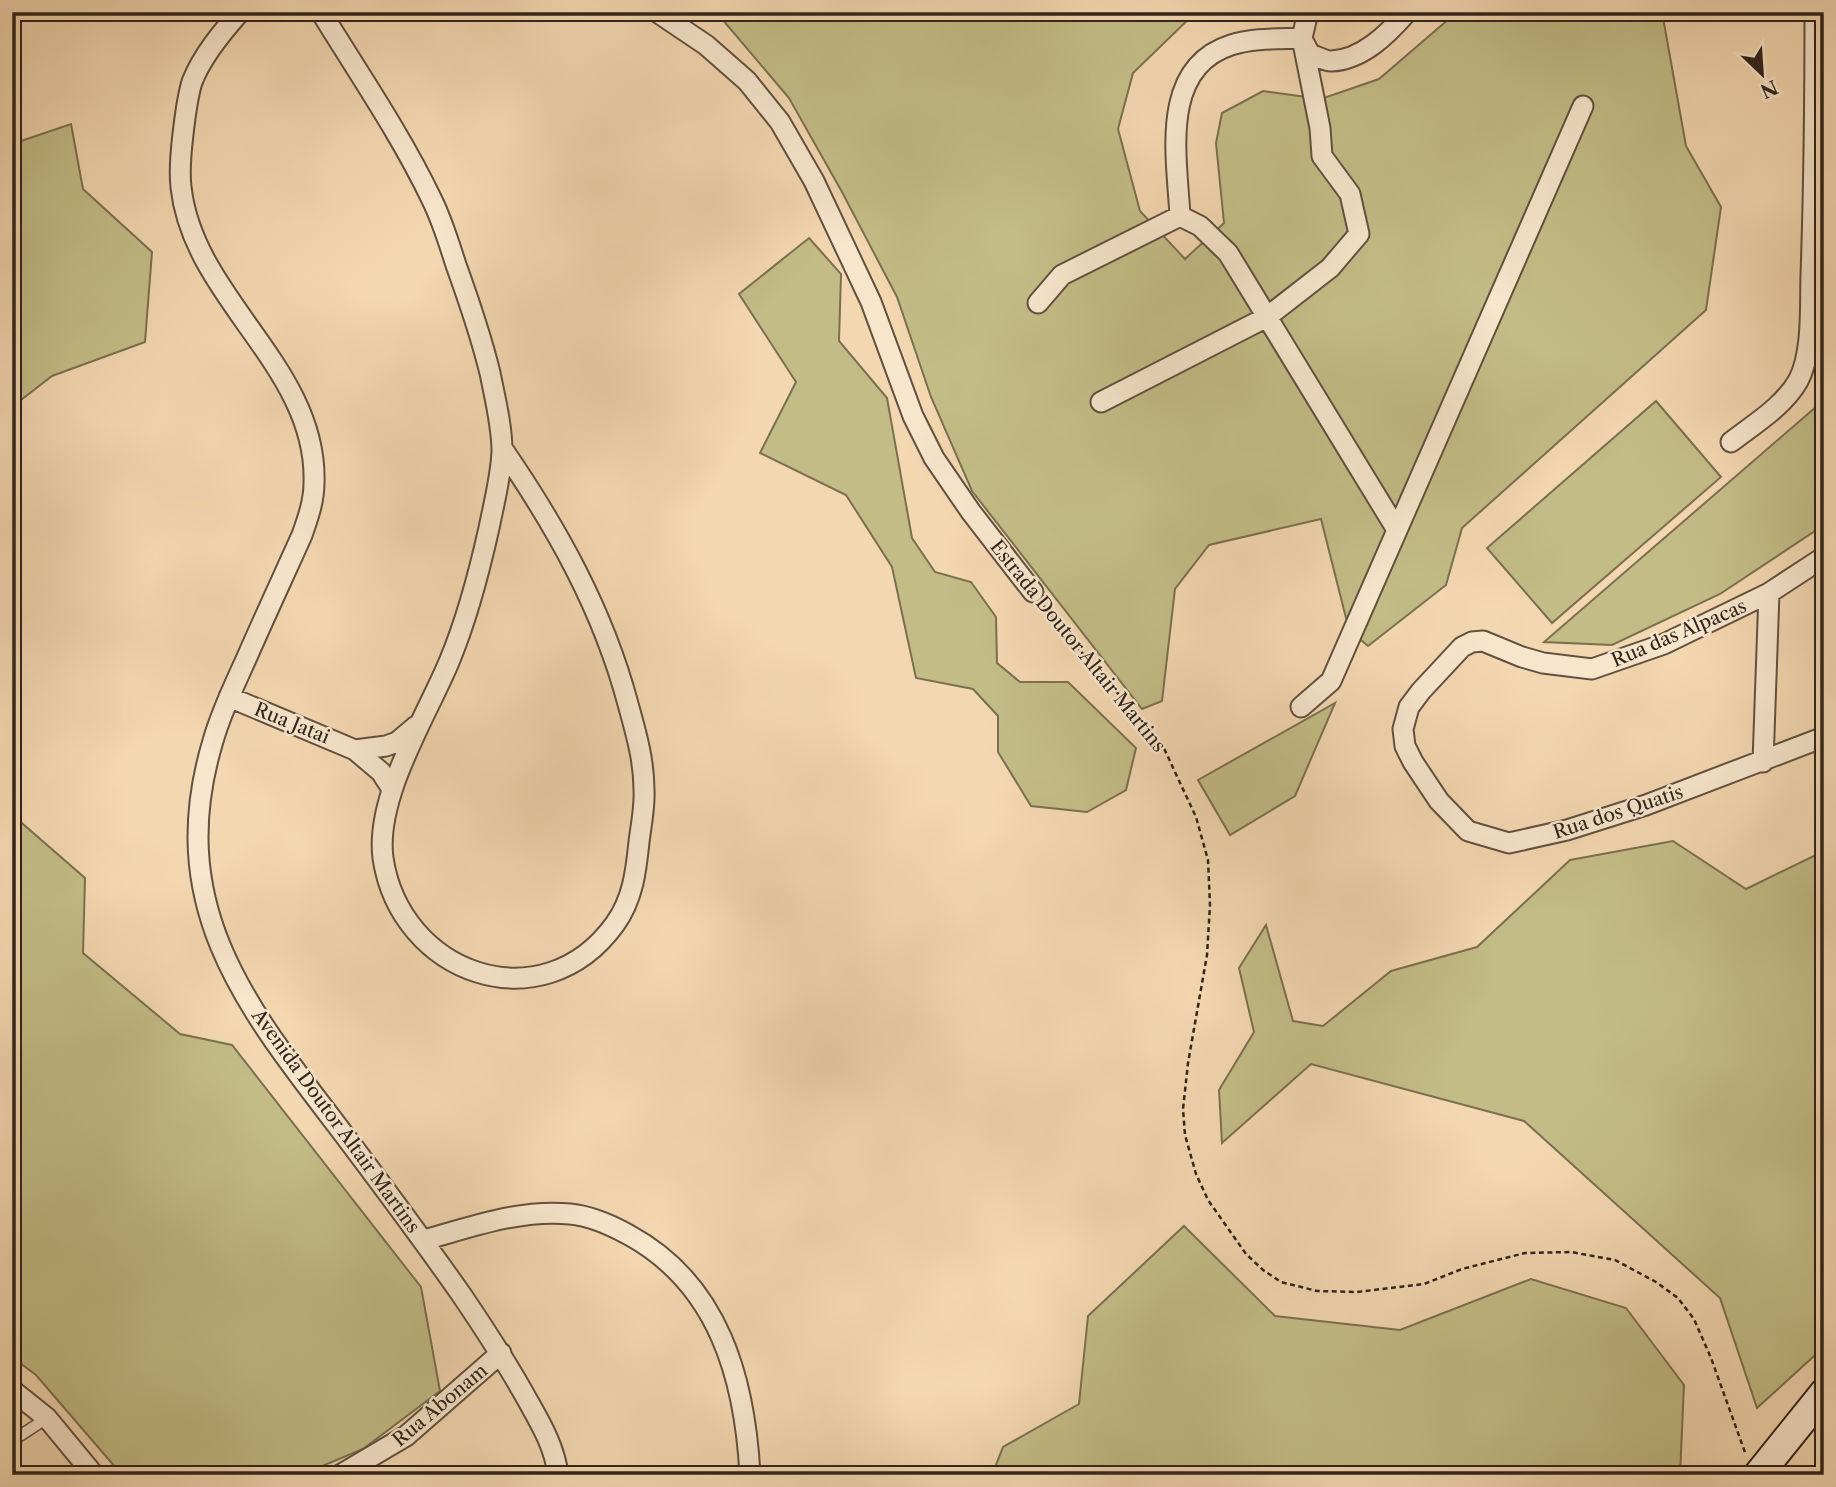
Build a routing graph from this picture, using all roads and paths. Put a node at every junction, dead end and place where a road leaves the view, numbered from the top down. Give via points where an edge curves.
1 (240, 12) edge
2 (321, 12) edge
3 (657, 12) edge
4 (1308, 12) edge
5 (1407, 12) edge
6 (1815, 12) edge
7 (1302, 38) junction
8 (1583, 106) dead end
9 (1819, 186) edge
10 (1180, 216) junction
11 (1038, 303) dead end
12 (1267, 317) junction
13 (1101, 402) dead end
14 (1731, 442) dead end
15 (502, 448) junction
16 (1397, 530) junction
17 (1824, 557) edge
18 (1033, 593) joint
19 (1769, 593) junction
20 (1421, 691) joint
21 (229, 697) junction
22 (1301, 707) dead end
23 (421, 720) junction
24 (1824, 737) edge
25 (355, 750) junction
26 (1763, 762) junction
27 (392, 789) junction
28 (424, 1240) junction
29 (501, 1353) junction
30 (12, 1390) edge
31 (1824, 1393) edge
32 (47, 1418) junction
33 (12, 1441) edge
34 (1753, 1468) edge
35 (94, 1475) edge
36 (340, 1475) edge
37 (558, 1475) edge
38 (750, 1475) edge

1 - 21 street, Avenida Doutor Altair Martins via 218,36 192,82 181,149 181,188 207,265 285,381 302,415 310,439 314,484 302,535
2 - 15 street via 434,204 482,341
3 - 18 street, Estrada Doutor Altair Martins via 706,45 747,81 780,121 871,302 933,458
4 - 7 street
5 - 7 street via 1360,53 1330,61 1310,54
6 - 9 street
7 - 10 street via 1231,45 1196,69 1184,88 1175,126
7 - 12 street via 1322,156 1350,194 1359,234 1330,268
8 - 16 street
9 - 14 street via 1804,364 1784,399
10 - 11 street via 1062,275
10 - 12 street via 1199,226 1228,253
12 - 13 street
12 - 16 street
15 - 23 street via 479,573 450,659
15 - 27 street via 577,568 620,673 639,744 645,794 635,880 624,911 601,943 574,964 539,977 508,979 460,965 427,944 392,891 382,838
16 - 22 street via 1331,681
17 - 19 street, Rua das Alpacas
18 - 34 path, Estrada Doutor Altair Martins via 1161,742 1196,817 1208,860 1210,905 1207,955 1186,1075 1185,1135 1208,1200 1246,1254 1281,1282 1317,1291 1357,1292 1424,1284 1525,1253 1571,1252 1615,1261 1678,1298 1694,1319
19 - 20 street, Rua das Alpacas via 1664,644 1592,669 1543,663 1483,641 1472,642
19 - 26 street
20 - 26 street, Rua dos Quatis via 1409,707 1403,729 1405,746 1425,782 1468,831 1509,843 1646,805
21 - 25 street, Rua Jatai
21 - 28 street, Avenida Doutor Altair Martins via 202,786 197,829 201,877 214,929 241,990 272,1041
23 - 25 street, Rua Jatai via 397,742
23 - 27 street
24 - 26 street, Rua dos Quatis
25 - 27 street, Rua Jatai via 382,772
28 - 29 street, Avenida Doutor Altair Martins
28 - 38 street via 536,1213 595,1219 649,1245 688,1282 721,1335 738,1379
29 - 36 street, Rua Abonam via 406,1436
29 - 37 street, Avenida Doutor Altair Martins via 547,1434
30 - 32 street
31 - 34 street
32 - 33 lane
32 - 35 street

